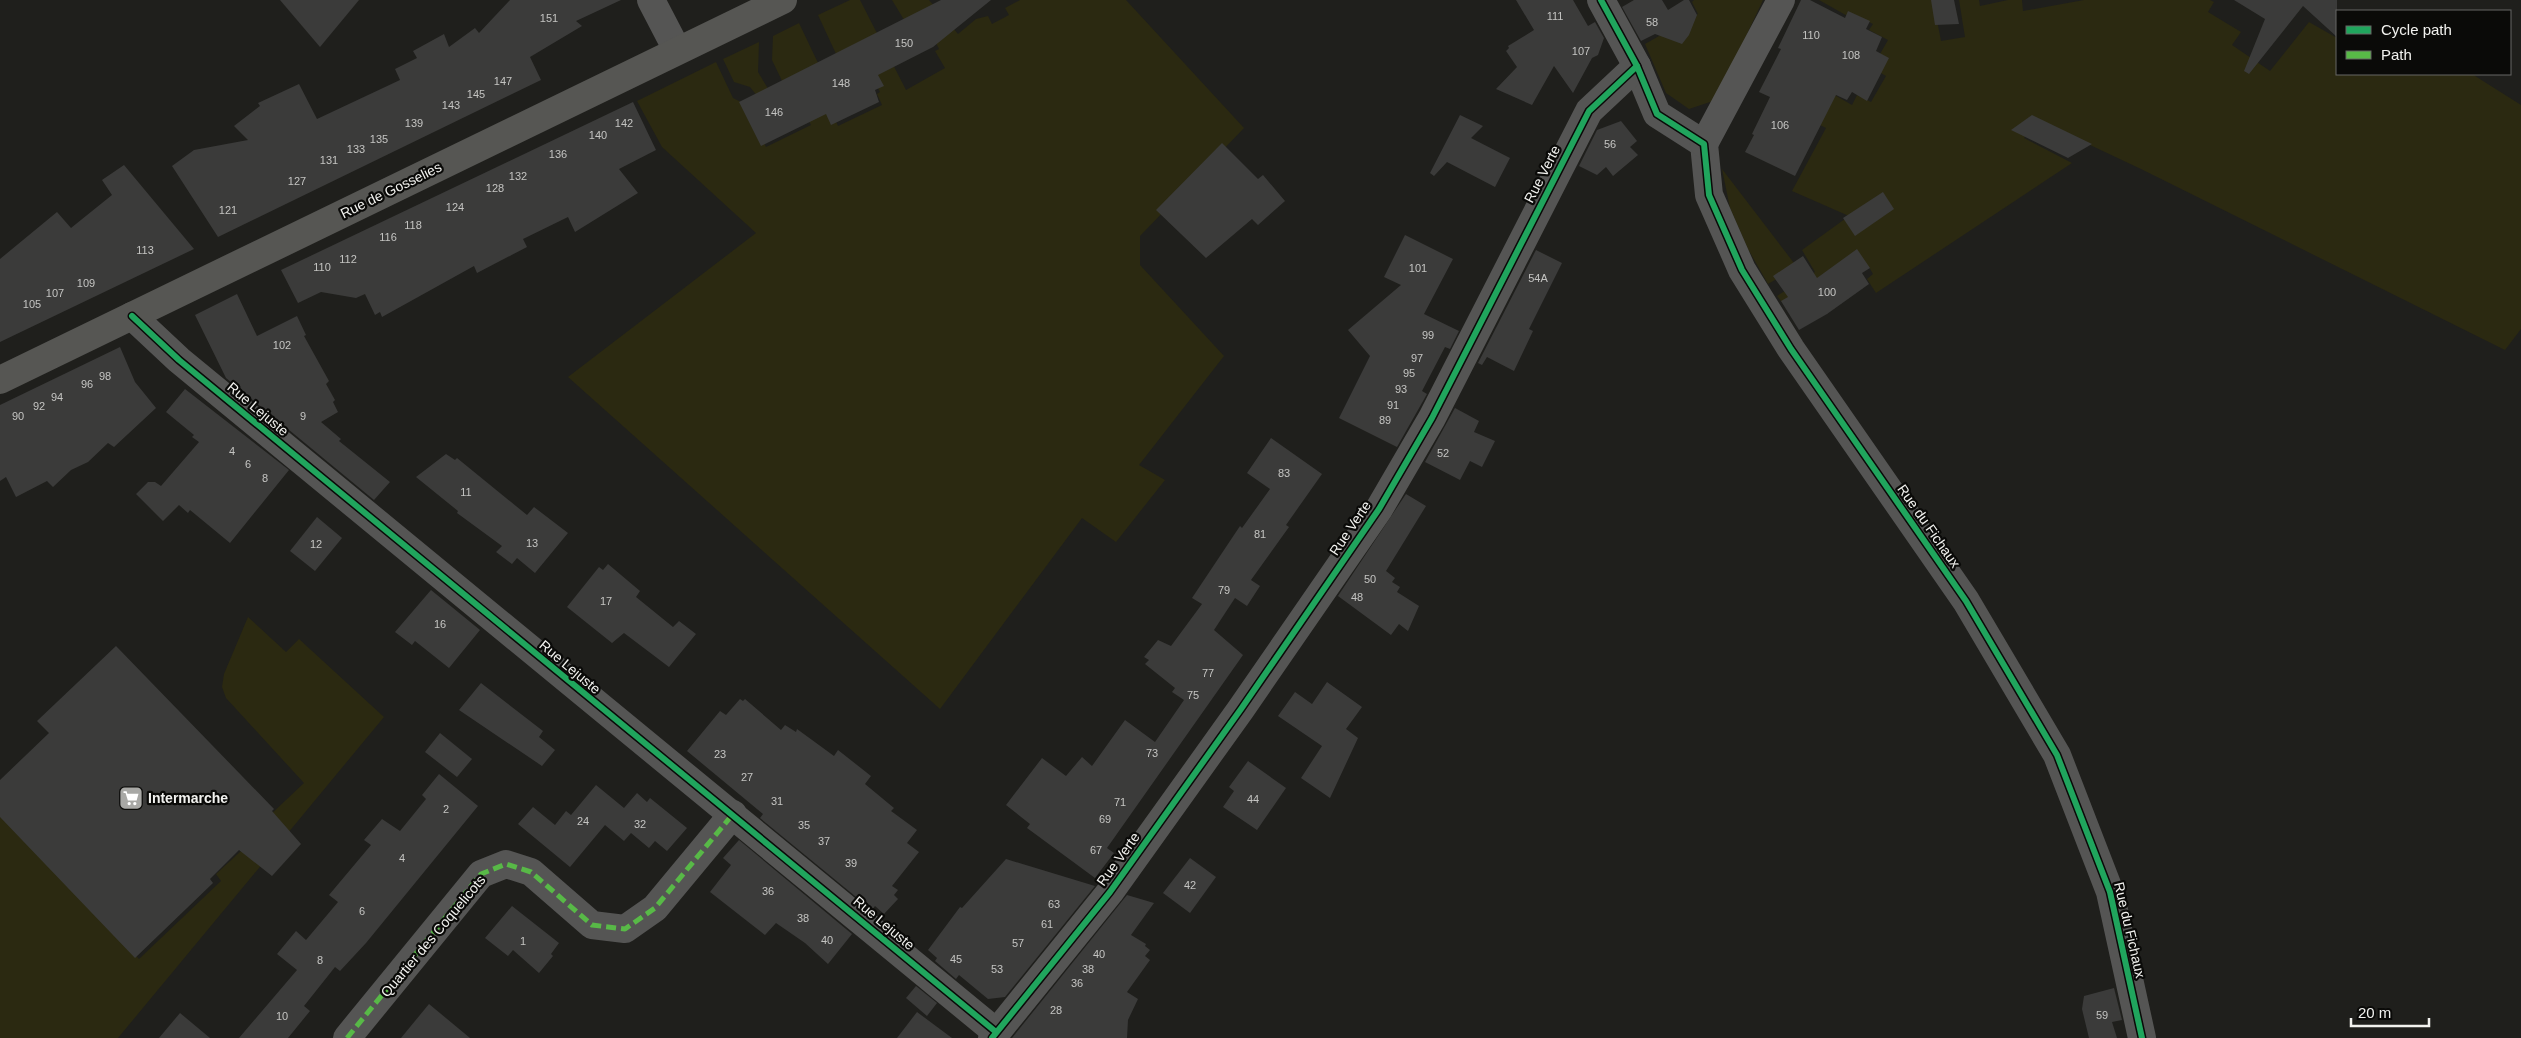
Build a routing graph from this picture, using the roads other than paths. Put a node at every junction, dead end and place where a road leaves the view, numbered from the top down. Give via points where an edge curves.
1 (651, 0) edge
2 (783, 0) edge
3 (1601, 0) edge
4 (1781, 0) edge
5 (677, 50) junction
6 (1637, 66) junction
7 (1704, 144) junction
8 (132, 316) junction
9 (0, 380) edge
10 (733, 814) junction
11 (994, 1035) edge
12 (348, 1038) edge
13 (2142, 1038) edge

1 - 5 street
2 - 5 main road, Rue de Gosselies
3 - 6 street
4 - 7 street
5 - 8 main road, Rue de Gosselies
6 - 7 street via 1657,114
6 - 11 street, Rue Verte via 1589,111 1432,418 1379,509 1110,892
7 - 13 street, Rue du Fichaux via 1709,195 1742,270 1791,349 1966,601 2056,755 2110,892
8 - 9 main road, Rue de Gosselies
8 - 10 street, Rue Lejuste via 187,366 585,696
10 - 11 street, Rue Lejuste
10 - 12 street, Quartier des Coquelicots via 655,908 625,929 592,925 531,872 506,864 481,874

